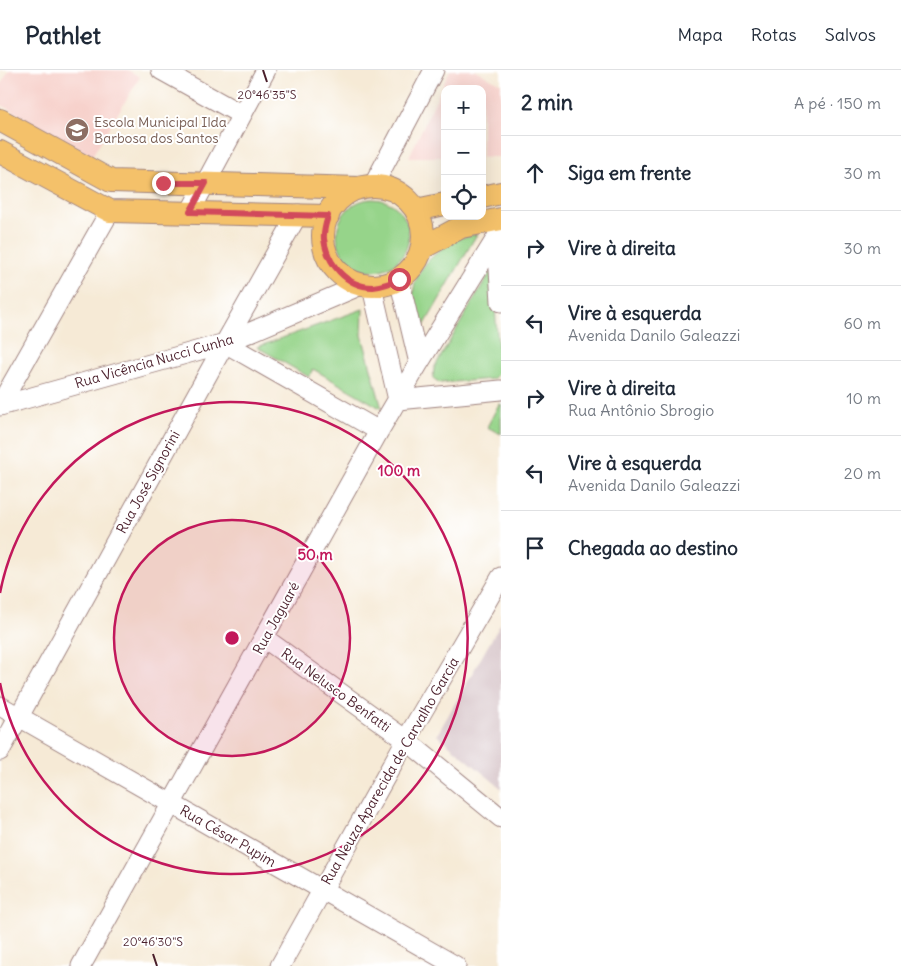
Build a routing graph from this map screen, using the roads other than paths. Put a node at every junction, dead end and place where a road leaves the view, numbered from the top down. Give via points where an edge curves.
1 (161, 70) edge
2 (266, 70) edge
3 (434, 70) edge
4 (242, 115) junction
5 (0, 120) edge
6 (0, 152) edge
7 (206, 183) junction
8 (366, 187) junction
9 (501, 193) edge
10 (486, 196) edge
11 (441, 205) edge
12 (416, 210) junction
13 (110, 211) junction
14 (190, 212) junction
15 (298, 214) junction
16 (328, 216) junction
17 (499, 225) edge
18 (422, 248) junction
19 (399, 279) junction
20 (367, 286) junction
21 (501, 302) edge
22 (225, 343) junction
23 (418, 363) junction
24 (501, 390) edge
25 (398, 400) junction
26 (0, 406) edge
27 (379, 431) junction
28 (501, 576) edge
29 (264, 638) junction
30 (0, 706) edge
31 (19, 717) junction
32 (406, 740) junction
33 (0, 751) edge
34 (171, 804) junction
35 (501, 818) edge
36 (322, 890) junction
37 (81, 966) edge
38 (280, 966) edge
39 (456, 966) edge

1 - 4 street
2 - 4 street
3 - 8 street
4 - 7 street
5 - 7 main road via 111,181
6 - 13 main road
7 - 8 main road
7 - 14 street
8 - 12 main road via 390,189 405,197
8 - 16 main road via 346,194
9 - 10 main road
11 - 12 main road
12 - 18 main road via 422,229
13 - 14 main road
13 - 26 street
14 - 15 main road
15 - 16 main road
15 - 22 street, Rua José Signorini
16 - 20 main road via 323,237 328,258 342,275
17 - 18 main road via 461,227
17 - 21 street
17 - 23 street, Rua Jaguaré
18 - 19 main road via 414,266
19 - 20 main road via 386,285
19 - 23 street
20 - 22 street, Rua Vicência Nucci Cunha
20 - 25 street
22 - 26 street, Rua Vicência Nucci Cunha
22 - 27 street
22 - 31 street, Rua José Signorini
23 - 25 street, Rua Jaguaré
24 - 25 street
25 - 27 street, Rua Jaguaré
27 - 29 street, Rua Jaguaré
28 - 32 street, Rua Neuza Aparecida de Carvalho Garcia
29 - 32 street, Rua Nelusco Benfatti
29 - 34 street, Rua Jaguaré
30 - 31 street, Rua César Pupim
31 - 33 street, Rua José Signorini
31 - 34 street, Rua César Pupim
32 - 35 street, Rua Nelusco Benfatti
32 - 36 street, Rua Neuza Aparecida de Carvalho Garcia
34 - 36 street, Rua César Pupim
34 - 37 street, Rua Jaguaré
36 - 38 street, Rua Neuza Aparecida de Carvalho Garcia
36 - 39 street, Rua César Pupim

